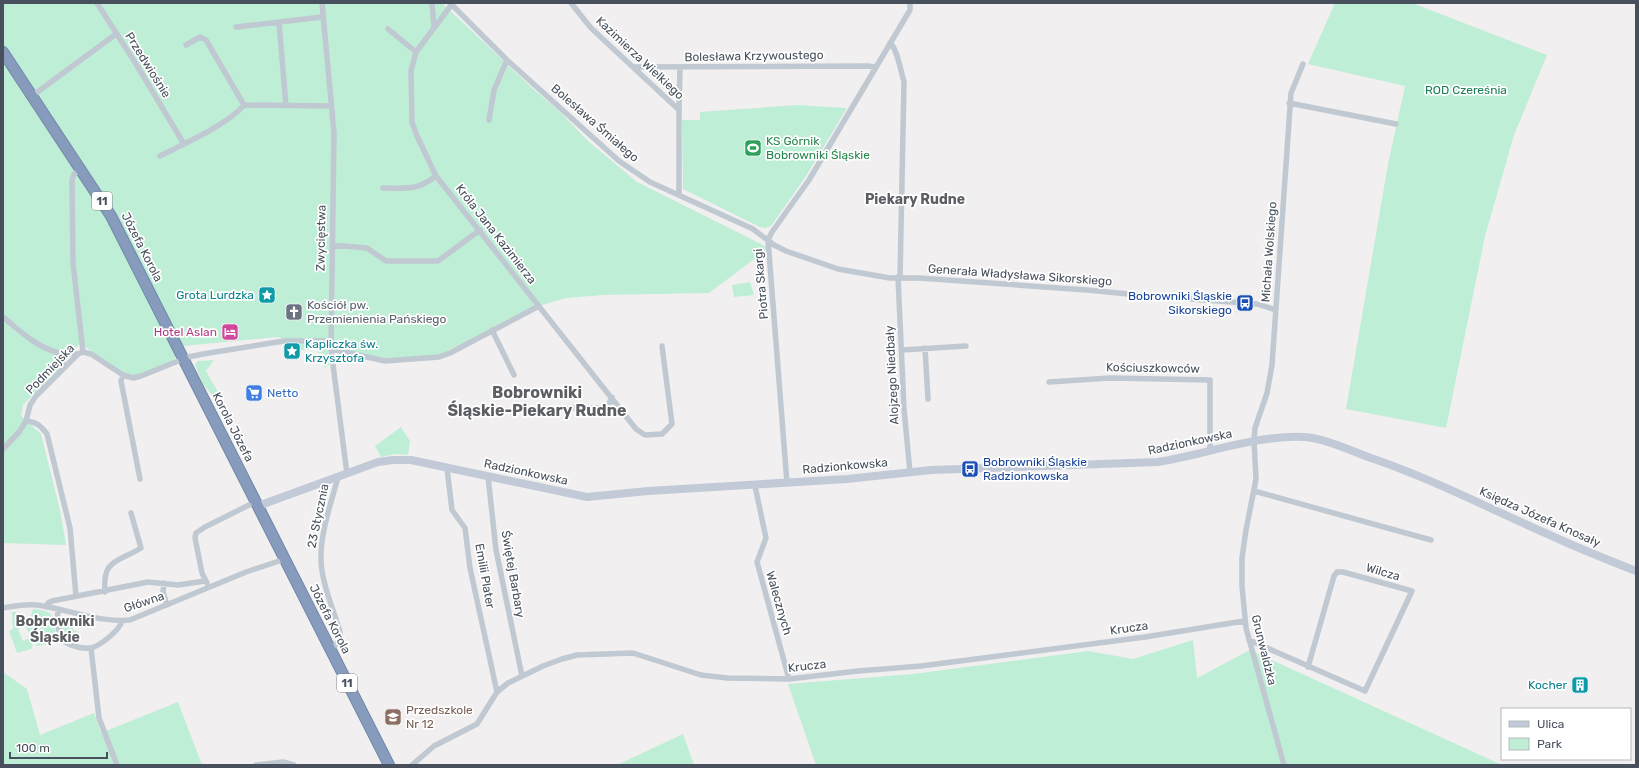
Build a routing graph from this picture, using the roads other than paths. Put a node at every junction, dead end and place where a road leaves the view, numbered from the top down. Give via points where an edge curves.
1 (97, 3) edge
2 (322, 3) edge
3 (432, 3) edge
4 (459, 3) edge
5 (571, 3) edge
6 (910, 3) edge
7 (451, 4) edge
8 (322, 17) junction
9 (279, 22) junction
10 (236, 27) dead end
11 (434, 27) junction
12 (388, 30) dead end
13 (116, 34) junction
14 (890, 43) junction
15 (186, 45) dead end
16 (3, 52) edge
17 (416, 52) junction
18 (507, 60) junction
19 (1303, 64) dead end
20 (875, 67) junction
21 (634, 68) junction
22 (680, 68) junction
23 (32, 96) junction
24 (1290, 103) junction
25 (244, 105) junction
26 (286, 106) junction
27 (331, 106) junction
28 (679, 110) junction
29 (489, 120) dead end
30 (1396, 124) dead end
31 (184, 144) junction
32 (160, 156) dead end
33 (81, 169) junction
34 (436, 176) junction
35 (383, 188) dead end
36 (679, 194) junction
37 (480, 230) junction
38 (768, 240) junction
39 (332, 245) junction
40 (899, 278) junction
41 (539, 306) junction
42 (1276, 310) junction
43 (3, 317) edge
44 (492, 330) junction
45 (330, 341) junction
46 (662, 346) dead end
47 (966, 346) dead end
48 (925, 348) junction
49 (330, 349) junction
50 (902, 350) junction
51 (56, 352) junction
52 (81, 353) junction
53 (184, 359) junction
54 (64, 368) junction
55 (514, 375) dead end
56 (123, 376) junction
57 (1049, 382) dead end
58 (612, 397) junction
59 (928, 398) dead end
60 (570, 408) dead end
61 (26, 420) junction
62 (1254, 441) junction
63 (3, 449) edge
64 (1210, 451) junction
65 (447, 468) junction
66 (910, 472) junction
67 (347, 474) junction
68 (488, 476) junction
69 (338, 477) junction
70 (140, 479) dead end
71 (787, 483) junction
72 (1435, 483) joint
73 (755, 486) junction
74 (1254, 491) junction
75 (254, 506) junction
76 (131, 513) dead end
77 (1431, 540) dead end
78 (284, 559) junction
79 (1636, 571) edge
80 (205, 580) junction
81 (164, 583) junction
82 (209, 588) junction
83 (105, 592) junction
84 (76, 596) junction
85 (167, 605) junction
86 (46, 607) junction
87 (3, 608) edge
88 (58, 610) junction
89 (122, 621) junction
90 (1244, 621) junction
91 (1249, 640) junction
92 (91, 648) junction
93 (330, 649) junction
94 (1308, 667) junction
95 (522, 676) junction
96 (789, 679) junction
97 (497, 692) junction
98 (117, 765) edge
99 (256, 765) edge
100 (294, 765) edge
101 (388, 765) edge
102 (412, 765) edge
103 (1284, 765) edge

1 - 13 street, Przedwiośnie
2 - 8 street, Zwycięstwa
3 - 11 street
4 - 7 street
5 - 21 street, Kazimierza Wielkiego via 591,28
6 - 14 street, Piotra Skargi via 910,10
7 - 11 street, Króla Jana Kazimierza
7 - 18 street, Bolesława Śmiałego
8 - 9 street
8 - 27 street, Zwycięstwa
9 - 10 street
9 - 26 street
11 - 17 street, Króla Jana Kazimierza
12 - 17 street
13 - 23 street
13 - 31 street, Przedwiośnie
14 - 20 street, Piotra Skargi
14 - 40 street, Alojzego Niedbały via 897,55 904,82
15 - 25 street via 200,37 206,40
16 - 23 highway, Józefa Korola / 11
17 - 34 street, Króla Jana Kazimierza via 411,71 412,122
18 - 29 street via 494,90
18 - 36 street, Bolesława Śmiałego via 620,161 650,182
19 - 24 street, Michała Wolskiego via 1293,86
20 - 22 street, Bolesława Krzywoustego
20 - 38 street, Piotra Skargi via 809,180
21 - 22 street, Bolesława Krzywoustego
21 - 28 street, Kazimierza Wielkiego
22 - 28 street, Kazimierza Wielkiego
23 - 33 highway, Józefa Korola / 11
24 - 30 street
24 - 42 street, Michała Wolskiego
25 - 26 street
25 - 31 street via 236,114
26 - 27 street
27 - 39 street, Zwycięstwa via 334,133
28 - 36 street, Kazimierza Wielkiego
31 - 32 street
33 - 52 street, Podmiejska via 74,174 72,180 71,239
33 - 53 highway, Józefa Korola / 11 via 111,216
34 - 35 street via 415,188
34 - 37 street, Króla Jana Kazimierza
36 - 38 street, Bolesława Śmiałego via 753,229
37 - 39 street via 438,261 386,261 367,248
37 - 41 street, Króla Jana Kazimierza
38 - 40 street, Generała Władysława Sikorskiego via 786,251 838,269
38 - 71 street, Piotra Skargi
39 - 45 street, Zwycięstwa
40 - 42 street, Generała Władysława Sikorskiego via 1079,289 1257,304
40 - 50 street, Alojzego Niedbały
41 - 44 street
41 - 58 street, Króla Jana Kazimierza
42 - 62 street, Michała Wolskiego via 1270,379 1255,428
43 - 51 street via 31,340
44 - 49 street via 439,357 386,361
44 - 55 street
45 - 49 street, Zwycięstwa
45 - 53 street via 284,341
46 - 58 street, Króla Jana Kazimierza via 672,424 662,434 645,435 636,429
47 - 48 street
48 - 50 street
48 - 59 street
49 - 67 street, Zwycięstwa
50 - 66 street, Alojzego Niedbały
51 - 52 street
51 - 54 street
52 - 54 street, Podmiejska
52 - 56 street via 91,354
53 - 56 street via 141,376
53 - 75 highway, Korola Józefa / 11
54 - 61 street, Podmiejska via 36,396 30,405
56 - 70 street via 124,397
57 - 64 street, Kościuszkowców via 1110,378 1210,380
58 - 60 street via 607,408
61 - 63 street, Podmiejska
61 - 84 street via 41,426 47,434 70,528
62 - 64 street, Radzionkowska
62 - 72 street, Radzionkowska via 1290,437 1313,438 1392,465
62 - 74 street, Grunwaldzka
64 - 66 street, Radzionkowska via 1158,462
65 - 67 street, Radzionkowska via 411,460 393,460 378,462
65 - 68 street, Radzionkowska
65 - 97 street, Emilii Plater via 452,510 465,528 470,568
66 - 71 street, Radzionkowska
67 - 69 street, Radzionkowska
68 - 73 street, Radzionkowska via 587,497 648,491
68 - 95 street, Świętej Barbary via 496,550
69 - 75 street, Radzionkowska
69 - 93 street, 23 Stycznia via 321,550 325,581 340,632 339,640
71 - 73 street, Radzionkowska
72 - 79 street, Księdza Józefa Knosały
73 - 96 street, Walecznych via 766,538 757,562
74 - 77 street
74 - 90 street, Grunwaldzka via 1242,558
75 - 78 highway, Józefa Korola / 11
75 - 80 street via 196,533
76 - 83 street via 141,548 107,569
78 - 82 street, Główna
78 - 93 highway, Józefa Korola / 11
80 - 81 street via 178,585
80 - 82 street
81 - 83 street via 148,582
81 - 85 street via 163,592
82 - 85 street, Główna
83 - 84 street
84 - 86 street via 52,601
85 - 89 street, Główna
86 - 87 street, Główna via 28,605
86 - 88 street, Główna
88 - 89 street, Główna
88 - 92 street via 57,622 61,639 78,647
89 - 92 street via 121,626 111,635
90 - 91 street, Grunwaldzka
90 - 96 street, Krucza via 1137,638 921,666
91 - 94 street
91 - 103 street, Grunwaldzka
92 - 98 street via 100,725
93 - 101 highway, Józefa Korola / 11
94 - 94 street, Wilcza via 1334,576 1338,572 1412,591 1365,691
95 - 96 street, Krucza via 577,655 633,652 701,675
95 - 97 street, Krucza
97 - 102 street, Krucza via 476,724 434,746
99 - 100 street via 283,762

